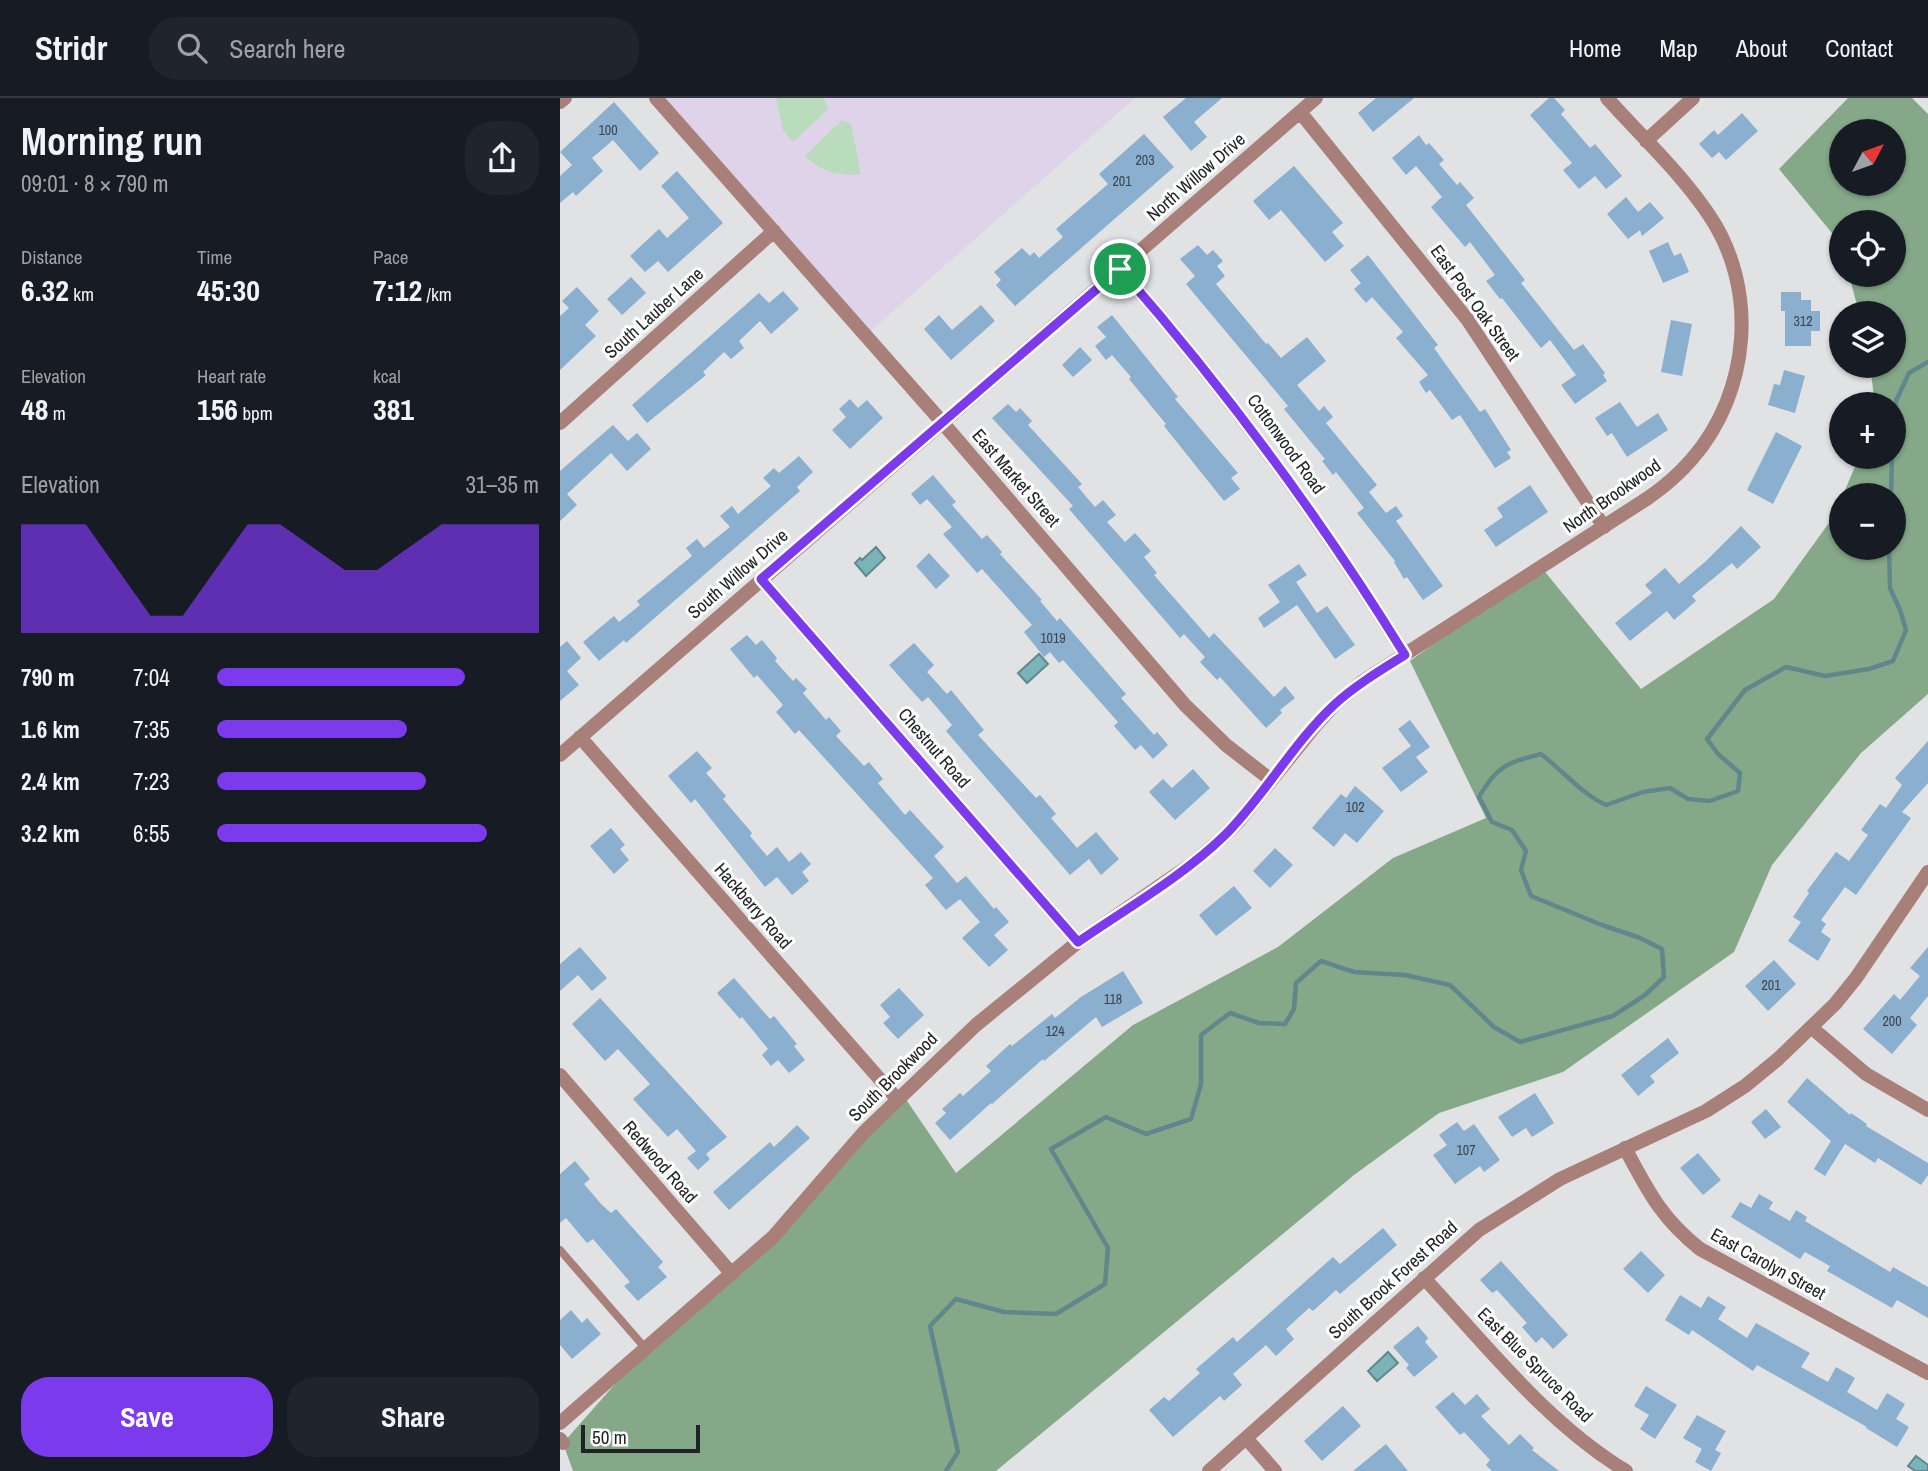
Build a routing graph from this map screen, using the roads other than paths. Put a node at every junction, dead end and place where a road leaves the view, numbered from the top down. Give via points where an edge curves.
1 (565, 98) edge
2 (656, 98) edge
3 (1316, 98) edge
4 (1607, 98) edge
5 (1693, 98) edge
6 (560, 102) edge
7 (1300, 112) junction
8 (1646, 141) junction
9 (774, 231) junction
10 (1120, 269) junction
11 (942, 422) junction
12 (560, 423) edge
13 (1604, 527) junction
14 (761, 579) junction
15 (1405, 655) junction
16 (580, 737) junction
17 (560, 755) edge
18 (1271, 780) junction
19 (1928, 872) edge
20 (1078, 942) junction
21 (1812, 1028) junction
22 (560, 1075) edge
23 (898, 1100) junction
24 (1928, 1110) edge
25 (1625, 1148) junction
26 (560, 1250) edge
27 (732, 1274) junction
28 (1424, 1278) junction
29 (646, 1349) junction
30 (1928, 1373) edge
31 (560, 1423) edge
32 (1246, 1438) junction
33 (1209, 1471) edge
34 (1275, 1471) edge
35 (1626, 1471) edge

1 - 6 street
2 - 9 street, East Market Street
3 - 7 street, North Willow Drive
4 - 8 street
5 - 8 street
7 - 10 street, North Willow Drive
7 - 13 street, East Post Oak Street via 1467,319
8 - 13 street, North Brookwood via 1717,228 1739,286 1743,334 1728,397 1706,440 1667,484
9 - 11 street, East Market Street
9 - 12 street, South Lauber Lane
10 - 11 street, North Willow Drive
10 - 15 street, Cottonwood Road via 1272,455
11 - 14 street, South Willow Drive
11 - 18 street, East Market Street via 1185,705
13 - 15 street, North Brookwood
14 - 16 street, South Willow Drive
14 - 20 street, Chestnut Road
15 - 18 street, North Brookwood via 1335,704
16 - 17 street, South Willow Drive
16 - 23 street, Hackberry Road
18 - 20 street, South Brookwood via 1235,825 1193,863
19 - 21 street, South Brook Forest Road via 1856,978
20 - 23 street, South Brookwood via 979,1022
21 - 24 street via 1866,1074
21 - 25 street, South Brook Forest Road via 1706,1111
22 - 27 street, Redwood Road
23 - 27 street, South Brookwood via 832,1167 782,1228
25 - 28 street, South Brook Forest Road via 1560,1179 1495,1218
25 - 30 street, East Carolyn Street via 1662,1214 1700,1249
26 - 29 lane
27 - 29 street, South Brookwood
28 - 32 street, South Brook Forest Road
28 - 35 street, East Blue Spruce Road via 1548,1410
29 - 31 street, South Brookwood
32 - 33 street, South Brook Forest Road
32 - 34 street

